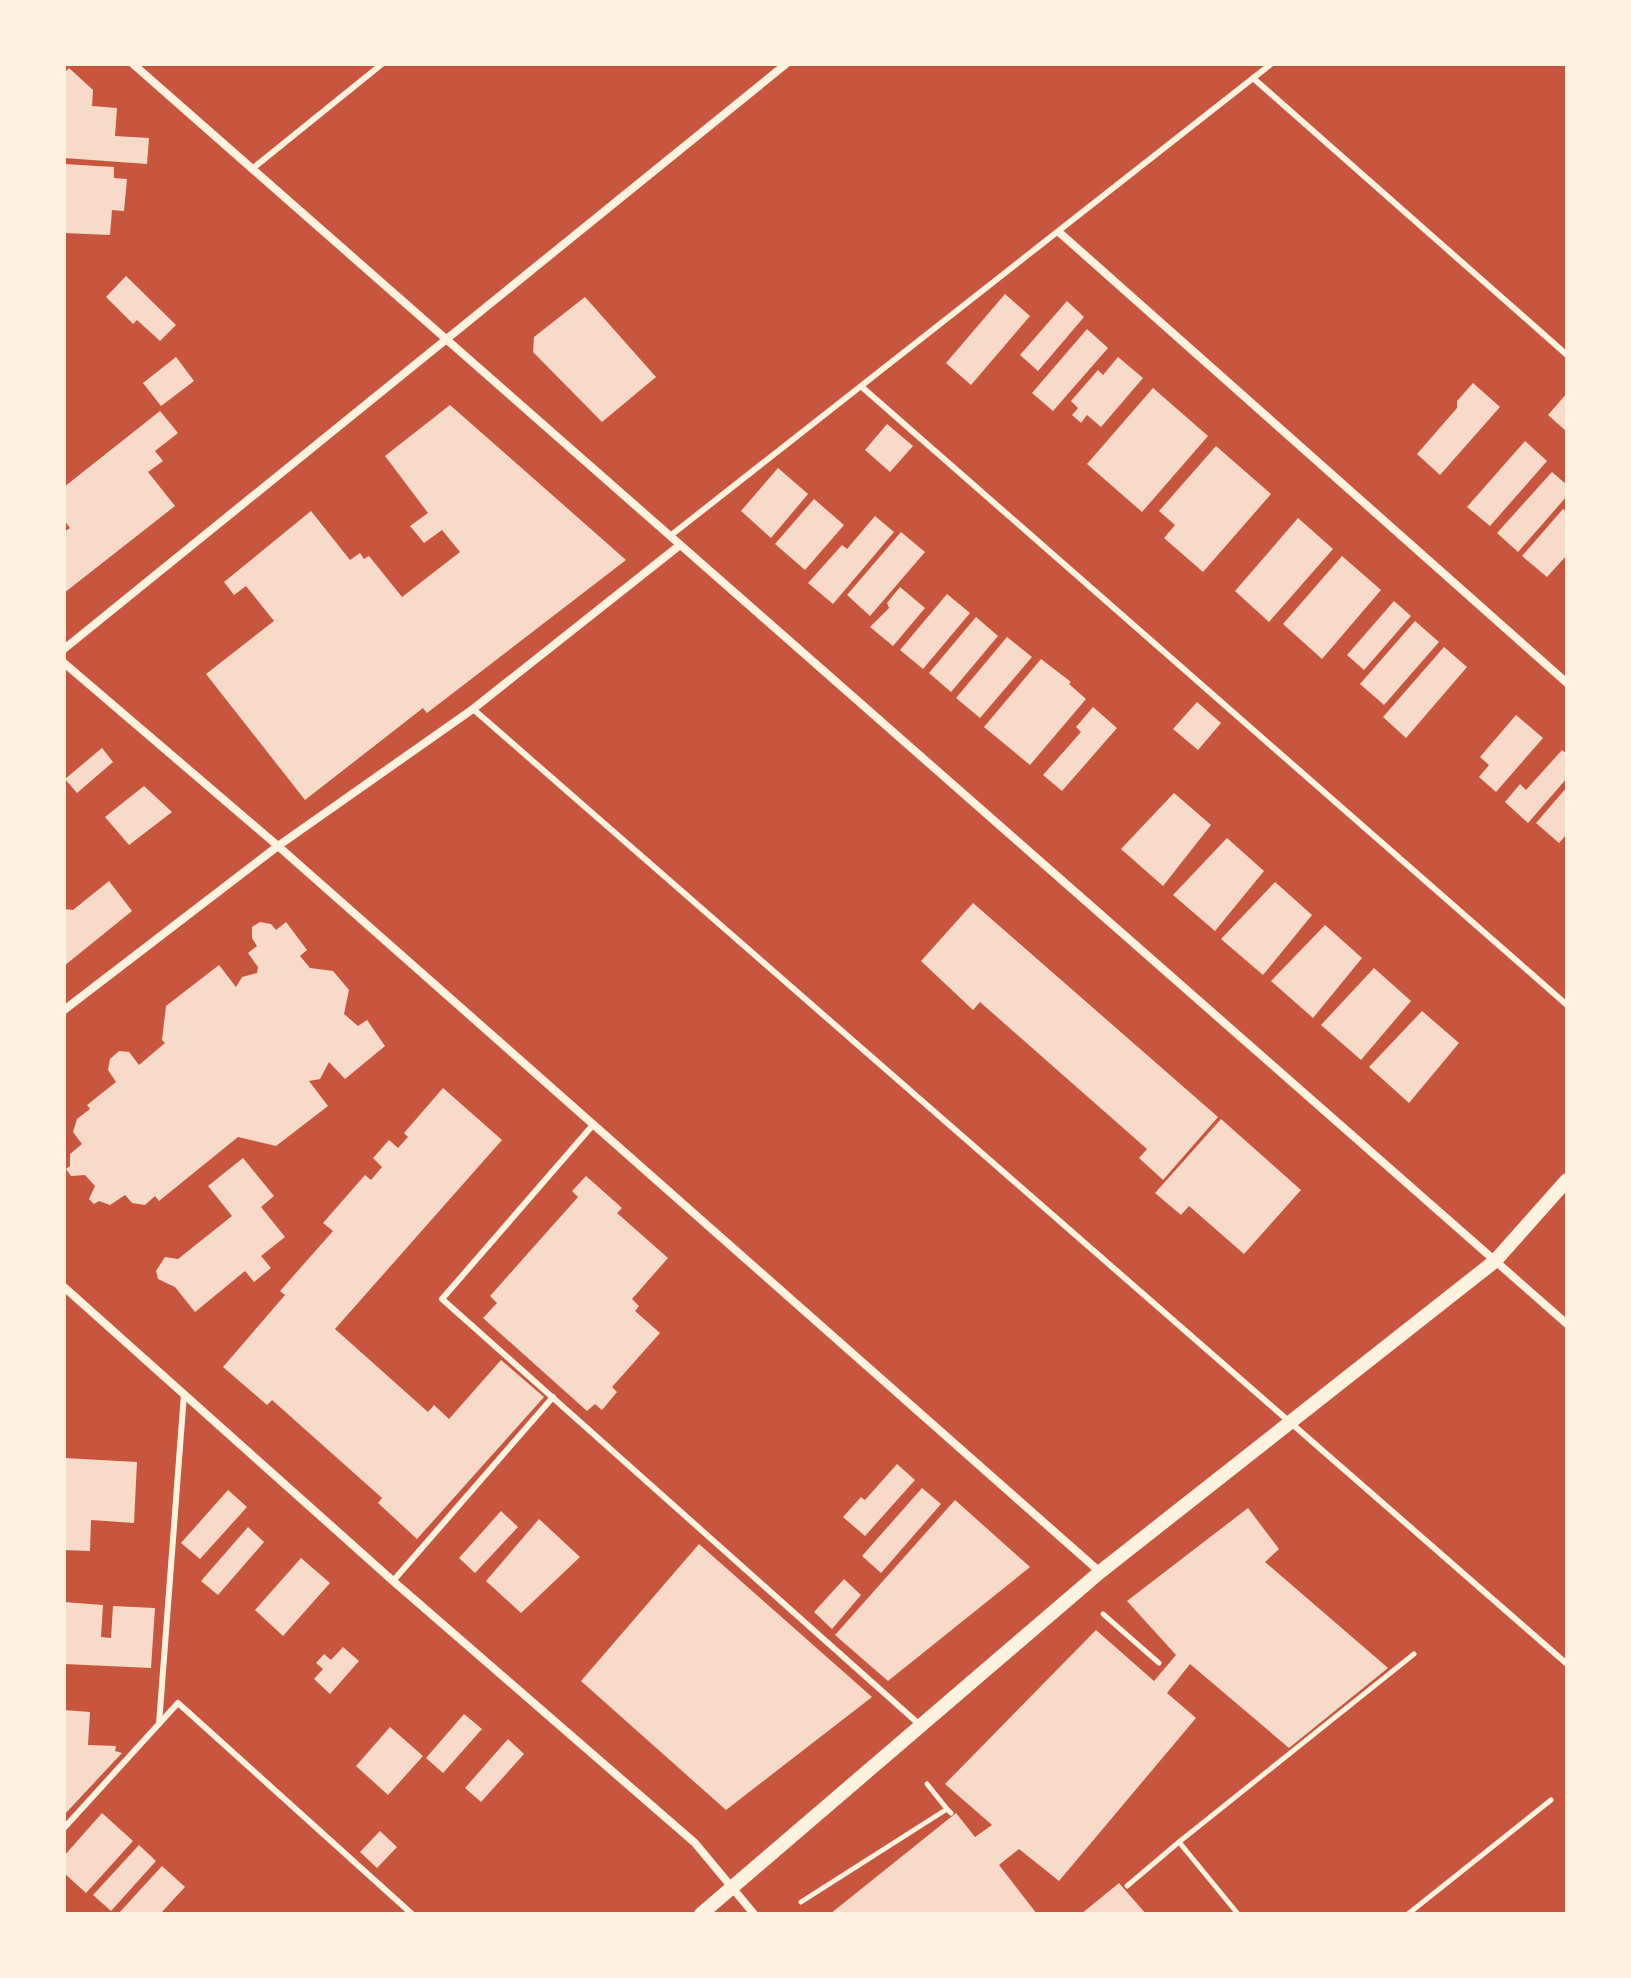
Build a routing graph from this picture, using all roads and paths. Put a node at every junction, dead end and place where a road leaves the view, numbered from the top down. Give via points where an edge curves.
1 (133, 64) edge
2 (382, 64) edge
3 (786, 64) edge
4 (1271, 64) edge
5 (1253, 78) junction
6 (252, 169) junction
7 (1060, 233) junction
8 (445, 338) junction
9 (1567, 355) edge
10 (863, 388) junction
11 (670, 536) junction
12 (680, 545) junction
13 (64, 649) edge
14 (64, 663) edge
15 (1567, 683) edge
16 (473, 709) junction
17 (278, 846) junction
18 (1567, 1005) edge
19 (64, 1010) edge
20 (592, 1126) junction
21 (1567, 1180) edge
22 (1495, 1261) junction
23 (64, 1287) edge
24 (1567, 1324) edge
25 (184, 1394) junction
26 (553, 1397) junction
27 (1291, 1422) junction
28 (1100, 1572) junction
29 (393, 1581) junction
30 (1103, 1614) dead end
31 (1414, 1654) dead end
32 (1159, 1663) dead end
33 (1567, 1664) edge
34 (159, 1724) junction
35 (922, 1727) junction
36 (927, 1784) dead end
37 (1551, 1800) dead end
38 (64, 1828) edge
39 (1179, 1842) junction
40 (1127, 1886) dead end
41 (734, 1888) junction
42 (801, 1902) dead end
43 (412, 1914) edge
44 (701, 1914) edge
45 (754, 1914) edge
46 (1238, 1914) edge
47 (1408, 1914) edge

1 - 6 street
2 - 6 lane
3 - 8 street
4 - 5 lane
5 - 7 lane
5 - 9 lane
6 - 8 street
7 - 10 lane
7 - 15 street
8 - 11 street
8 - 13 street
10 - 11 lane
10 - 18 lane
11 - 12 street
12 - 16 street
12 - 22 street
14 - 17 street
16 - 17 street
16 - 27 lane
17 - 19 street
17 - 20 street
20 - 26 lane via 442,1299
20 - 28 street
21 - 22 street
22 - 24 street
22 - 27 street
23 - 25 street
25 - 29 street
25 - 34 lane
26 - 29 lane
26 - 35 lane
27 - 28 street
27 - 33 lane
28 - 35 street
29 - 41 street via 695,1843
30 - 32 path
31 - 39 path
34 - 38 lane
34 - 43 lane via 178,1703
35 - 41 street
36 - 42 path via 949,1811
37 - 47 path
39 - 40 path
39 - 46 path
41 - 44 street
41 - 45 street

